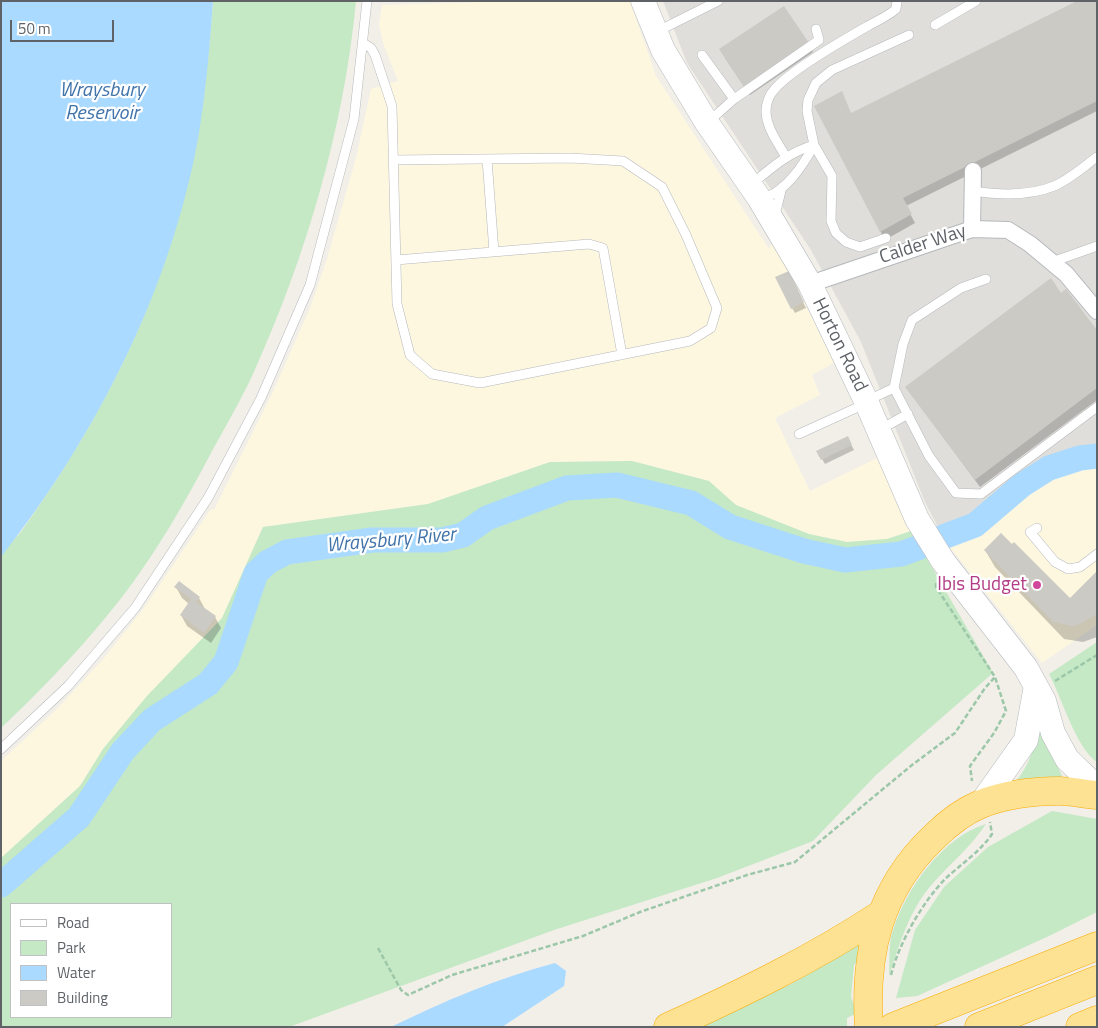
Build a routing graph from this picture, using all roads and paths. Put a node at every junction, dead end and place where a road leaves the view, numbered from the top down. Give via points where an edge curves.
1 (367, 1) edge
2 (643, 1) edge
3 (718, 1) edge
4 (897, 1) edge
5 (976, 1) edge
6 (935, 25) dead end
7 (816, 29) dead end
8 (656, 32) junction
9 (909, 35) dead end
10 (363, 43) junction
11 (702, 55) dead end
12 (734, 99) junction
13 (707, 123) junction
14 (814, 145) junction
15 (786, 157) junction
16 (1097, 158) edge
17 (487, 159) junction
18 (394, 160) junction
19 (973, 171) dead end
20 (784, 185) junction
21 (973, 191) junction
22 (754, 192) junction
23 (775, 224) junction
24 (972, 229) junction
25 (886, 238) dead end
26 (1097, 246) edge
27 (494, 252) junction
28 (396, 260) junction
29 (1052, 262) junction
30 (986, 279) dead end
31 (810, 284) junction
32 (1097, 311) edge
33 (622, 355) junction
34 (894, 388) junction
35 (867, 402) junction
36 (1097, 407) edge
37 (908, 414) junction
38 (879, 430) junction
39 (799, 434) dead end
40 (1037, 528) dead end
41 (1097, 554) edge
42 (943, 561) junction
43 (1097, 655) edge
44 (995, 677) junction
45 (1037, 688) junction
46 (1, 750) edge
47 (1097, 788) edge
48 (1097, 795) edge
49 (981, 802) junction
50 (880, 915) junction
51 (1097, 946) edge
52 (378, 948) dead end
53 (1097, 980) edge
54 (891, 981) dead end
55 (868, 1019) edge
56 (1097, 1020) edge
57 (668, 1027) edge
58 (893, 1027) edge
59 (979, 1027) edge
60 (1080, 1027) edge

1 - 10 lane
2 - 8 street, Horton Road
3 - 8 lane
4 - 15 lane via 891,14 774,89 766,112 769,126
5 - 6 lane
7 - 12 lane via 819,40
8 - 13 street, Horton Road via 663,50
9 - 14 lane via 839,66 816,83 807,111
10 - 18 lane via 375,55 392,106
10 - 46 lane via 354,119 310,285 261,398 208,498 135,608 68,686
11 - 12 lane
12 - 13 lane
13 - 22 street, Horton Road
14 - 15 lane
14 - 20 lane via 804,163
14 - 25 lane via 832,176 831,221 840,238 860,247
15 - 22 lane
16 - 21 lane via 1056,186 1034,192 991,194
17 - 18 lane
17 - 27 lane
17 - 33 lane via 623,161 662,187 717,308 711,328 690,341
18 - 28 lane
19 - 21 street
20 - 22 lane via 771,196
20 - 23 lane via 777,202
21 - 24 street
22 - 23 street, Horton Road
23 - 31 street, Horton Road
24 - 29 street, Calder Way via 1008,230
24 - 31 street, Calder Way
26 - 29 lane
27 - 28 lane
27 - 33 lane via 589,244 603,248
28 - 33 lane via 397,304 410,355 432,374 480,383
29 - 32 street, Calder Way
30 - 34 lane via 961,288 912,320 903,344
31 - 35 street, Horton Road
34 - 35 lane
34 - 37 lane
35 - 38 street, Horton Road
35 - 39 lane
36 - 37 lane via 982,494 956,493 929,456
37 - 38 lane
38 - 42 street, Horton Road via 917,519
40 - 41 lane via 1030,532 1055,562 1068,569 1080,567
42 - 44 path via 936,571 936,586
42 - 45 street, Horton Road via 1026,668
43 - 45 path
44 - 49 path via 1006,710 970,766
44 - 52 path via 956,733 912,765 795,862 683,897 583,936 452,975 408,995 401,990
45 - 47 street, Horton Road via 1053,733 1067,759
45 - 49 street via 1026,740
48 - 49 highway via 1059,791 1018,794
49 - 50 highway via 943,828 918,852
49 - 54 path via 992,834 986,844 930,896 891,973
50 - 55 highway via 870,968
50 - 57 highway via 735,997
51 - 58 highway
53 - 59 highway
56 - 60 highway

